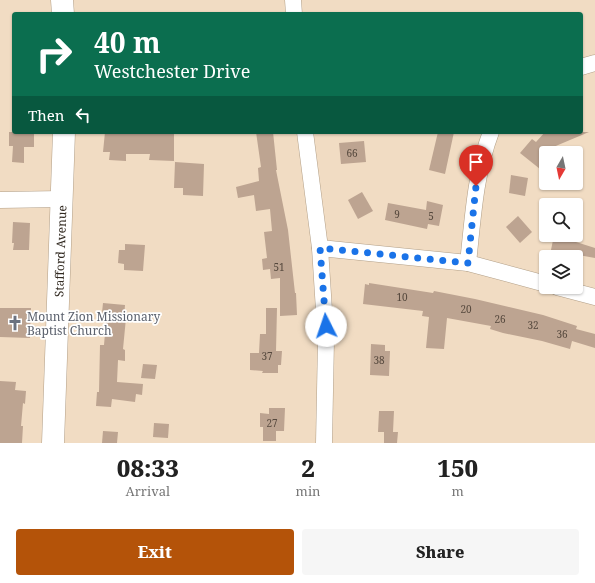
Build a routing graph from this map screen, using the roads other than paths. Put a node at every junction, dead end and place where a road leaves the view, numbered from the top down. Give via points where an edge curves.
1 (62, 0) edge
2 (293, 0) edge
3 (63, 12) edge
4 (294, 12) edge
5 (595, 63) edge
6 (583, 66) edge
7 (64, 134) edge
8 (304, 134) edge
9 (490, 134) edge
10 (61, 199) junction
11 (0, 200) edge
12 (320, 248) junction
13 (468, 263) junction
14 (539, 282) edge
15 (583, 294) edge
16 (595, 297) edge
17 (53, 443) edge
18 (324, 443) edge

1 - 3 main road
2 - 4 street
5 - 6 street
7 - 10 main road, Stafford Avenue
8 - 12 street
9 - 13 street via 476,186
10 - 11 street
10 - 17 main road, Stafford Avenue
12 - 13 street
12 - 18 street via 326,333
13 - 14 street
15 - 16 street

